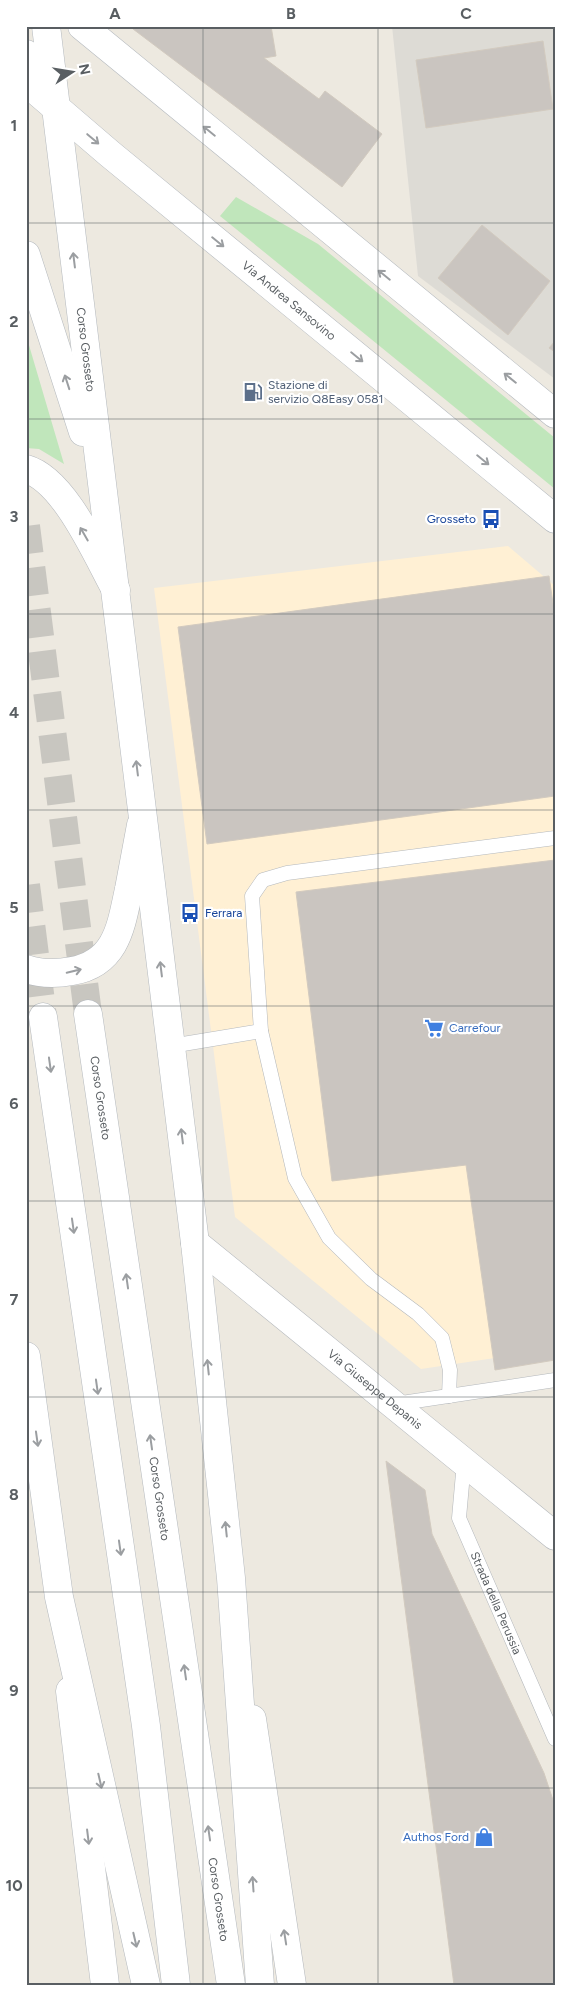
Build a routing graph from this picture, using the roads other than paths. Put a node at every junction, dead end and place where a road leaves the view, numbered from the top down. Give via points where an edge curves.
1 (46, 26) edge
2 (82, 26) edge
3 (26, 54) edge
4 (26, 82) edge
5 (56, 108) junction
6 (26, 255) edge
7 (555, 414) edge
8 (26, 469) edge
9 (104, 495) junction
10 (555, 519) edge
11 (117, 592) junction
12 (143, 817) junction
13 (555, 838) edge
14 (26, 969) edge
15 (88, 1014) tunnel mouth
16 (43, 1017) tunnel mouth
17 (261, 1031) junction
18 (171, 1046) junction
19 (195, 1243) junction
20 (26, 1356) edge
21 (555, 1380) edge
22 (448, 1396) junction
23 (394, 1404) junction
24 (464, 1462) junction
25 (555, 1536) edge
26 (231, 1578) junction
27 (58, 1597) junction
28 (555, 1739) edge
29 (106, 1985) edge
30 (146, 1985) edge
31 (176, 1985) edge
32 (231, 1985) edge
33 (260, 1985) edge
34 (292, 1985) edge

1 - 5 main road, Corso Grosseto
7 -> 2 main road
3 - 5 main road, Corso Grosseto
4 - 5 main road, Via Andrea Sansovino
9 -> 5 main road, Corso Grosseto
5 -> 10 main road, Via Andrea Sansovino
9 -> 6 main road
11 -> 8 main road, Corso Grosseto via 62,496 47,479
9 - 11 main road, Corso Grosseto
12 -> 11 main road, Corso Grosseto
14 -> 12 main road, Corso Grosseto via 48,973 78,970 95,962 111,948 124,920
18 -> 12 main road, Corso Grosseto
13 - 17 lane via 287,873 263,880 252,896
32 -> 15 main road, Corso Grosseto
16 -> 31 main road via 146,1726
17 - 18 lane
17 - 22 lane via 295,1178 329,1238 371,1279 418,1314 442,1338 450,1370
19 -> 18 main road, Corso Grosseto
19 - 23 main road, Via Giuseppe Depanis
26 -> 19 main road, Corso Grosseto
20 -> 27 main road
21 - 22 lane
22 - 23 lane
23 - 24 main road, Via Giuseppe Depanis
24 - 25 main road, Via Giuseppe Depanis
24 - 28 lane, Strada della Perussia via 459,1518
33 -> 26 main road, Corso Grosseto
34 -> 26 main road, Corso Grosseto
27 -> 29 main road
27 -> 30 main road

